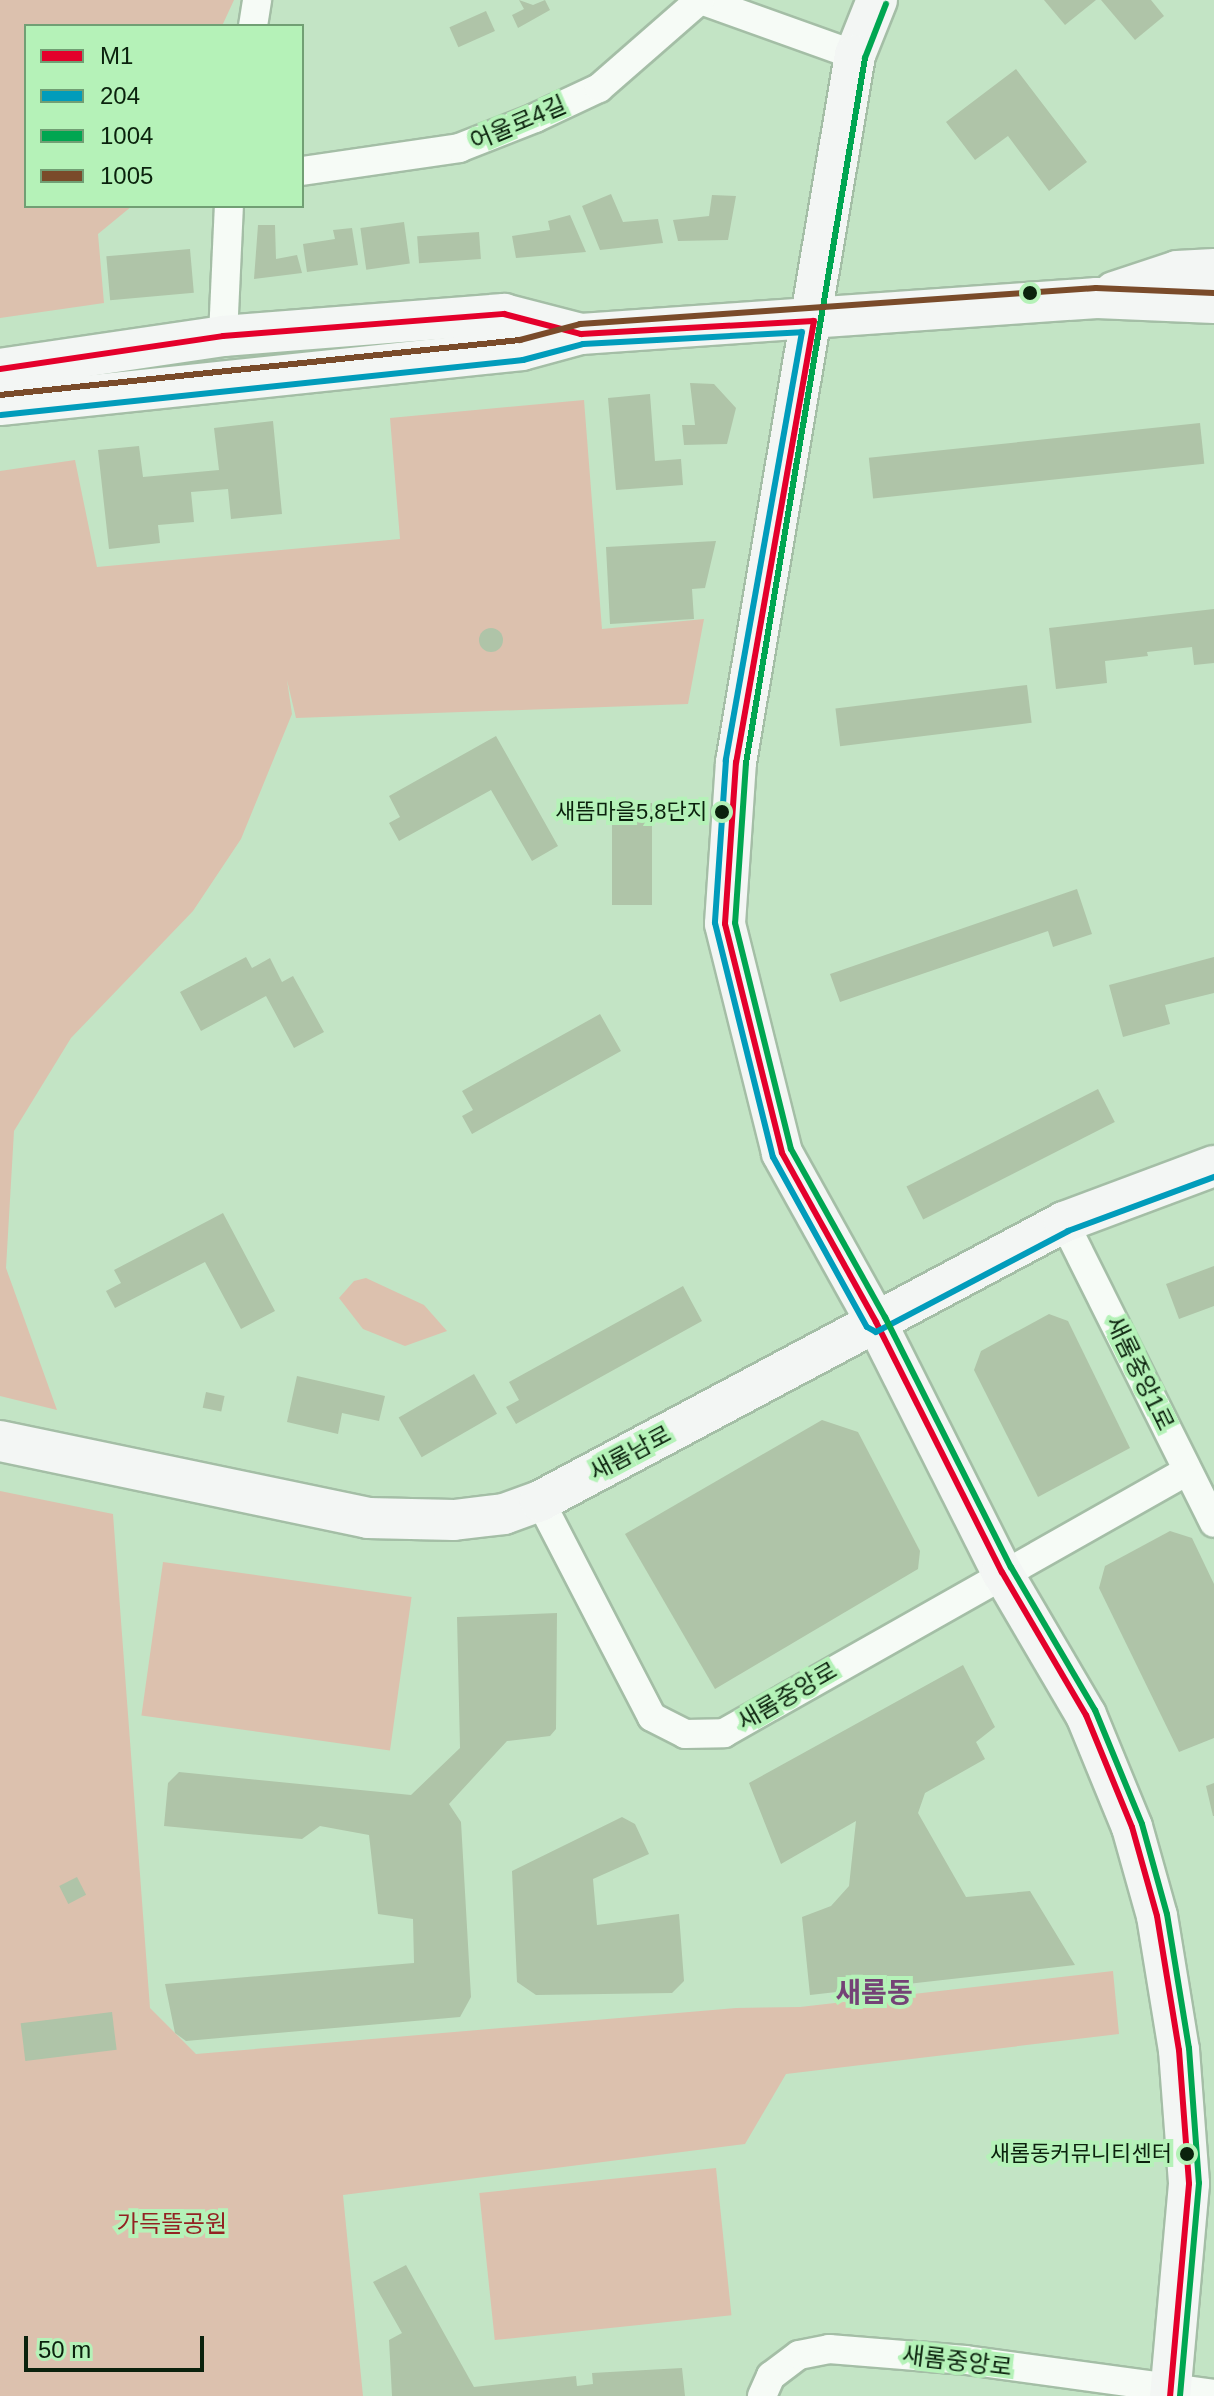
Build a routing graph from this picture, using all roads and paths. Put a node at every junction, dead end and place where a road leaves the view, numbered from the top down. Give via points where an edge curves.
1 (257, 0) edge
2 (700, 0) edge
3 (877, 0) edge
4 (253, 24) edge
5 (855, 55) junction
6 (304, 171) edge
7 (229, 208) edge
8 (1214, 269) edge
9 (1097, 298) junction
10 (1214, 303) edge
11 (814, 321) junction
12 (581, 334) junction
13 (223, 336) junction
14 (0, 369) edge
15 (0, 405) edge
16 (1214, 1166) edge
17 (1064, 1222) junction
18 (876, 1322) junction
19 (0, 1441) edge
20 (1187, 1471) junction
21 (540, 1501) junction
22 (1214, 1523) edge
23 (1002, 1572) junction
24 (1171, 2394) edge
25 (1214, 2394) edge
26 (762, 2396) edge

1 - 4 street
2 - 5 street, 어울로4길
2 - 6 street, 어울로4길 via 599,88 535,118 459,148
3 - 5 street
5 - 11 street
7 - 13 street
8 - 9 street via 1177,271
9 - 10 street
9 - 11 street
11 - 12 street
11 - 18 street via 736,762 725,924 782,1153
12 - 13 street via 504,314
12 - 15 street via 522,350
13 - 14 street
16 - 17 street, 새롬남로
17 - 18 street, 새롬남로
17 - 20 street, 새롬중앙1로
18 - 21 street, 새롬남로
18 - 23 street
19 - 21 street, 새롬남로 via 368,1518 454,1520 504,1514
20 - 22 street, 새롬중앙1로
20 - 23 street, 새롬중앙로
21 - 23 street, 새롬중앙로 via 652,1717 685,1734 724,1733
23 - 24 street via 1086,1715 1132,1827 1157,1916 1179,2050 1189,2184
24 - 25 street, 새롬중앙로
24 - 26 street, 새롬중앙로 via 966,2360 829,2349 799,2355 771,2376

